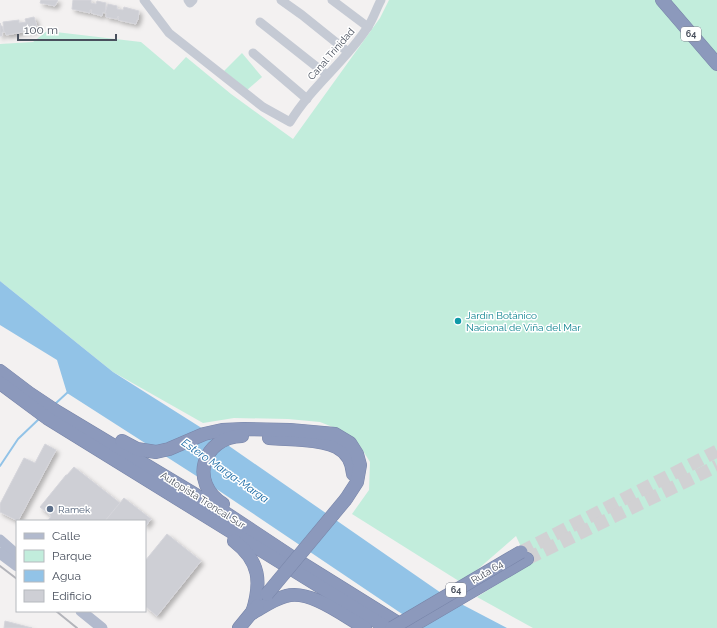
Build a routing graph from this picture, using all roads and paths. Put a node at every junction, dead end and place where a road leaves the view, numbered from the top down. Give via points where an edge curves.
1 (144, 0) edge
2 (281, 0) edge
3 (332, 0) edge
4 (381, 0) edge
5 (662, 0) edge
6 (670, 0) edge
7 (260, 22) dead end
8 (368, 27) junction
9 (348, 52) junction
10 (253, 53) dead end
11 (717, 53) edge
12 (717, 64) edge
13 (327, 75) junction
14 (307, 99) junction
15 (0, 365) edge
16 (0, 371) edge
17 (0, 383) edge
18 (30, 394) junction
19 (55, 411) junction
20 (349, 495) junction
21 (0, 540) edge
22 (0, 553) edge
23 (16, 554) edge
24 (16, 565) edge
25 (365, 603) junction
26 (82, 612) edge
27 (252, 612) junction
28 (102, 628) edge
29 (239, 628) edge
30 (365, 628) edge
31 (388, 628) edge
32 (392, 628) edge
33 (406, 628) edge
34 (409, 628) edge

1 - 14 street, Canal Trinidad via 169,33 263,107 290,122
2 - 9 street
3 - 8 street
4 - 8 street, Canal Trinidad
5 - 12 highway, 64
6 - 11 highway, 64
7 - 13 street
8 - 9 street, Canal Trinidad
9 - 13 street, Canal Trinidad
10 - 14 street
13 - 14 street, Canal Trinidad
15 - 18 highway
16 - 18 highway, Autopista Troncal Sur
17 - 18 highway, Autopista Troncal Sur
18 - 19 highway, Autopista Troncal Sur
18 - 19 highway
19 - 20 highway via 131,447 149,451 169,450 204,434 231,429 323,432 340,436 350,444 358,459 359,476
19 - 25 highway, Autopista Troncal Sur via 221,510
19 - 27 highway via 59,428 246,550 252,559 257,576
19 - 31 highway, Autopista Troncal Sur
20 - 25 highway via 353,477 352,465 342,451 332,444 321,441 230,437 211,449 203,470 206,487 213,497 326,573
20 - 27 highway, bridge
21 - 23 main road
22 - 24 main road
25 - 33 highway, Autopista Troncal Sur
26 - 28 main road
27 - 29 highway
27 - 30 highway via 286,596 302,595 313,598
32 - 34 highway, Ruta 64 / 64, bridge via 524,555

